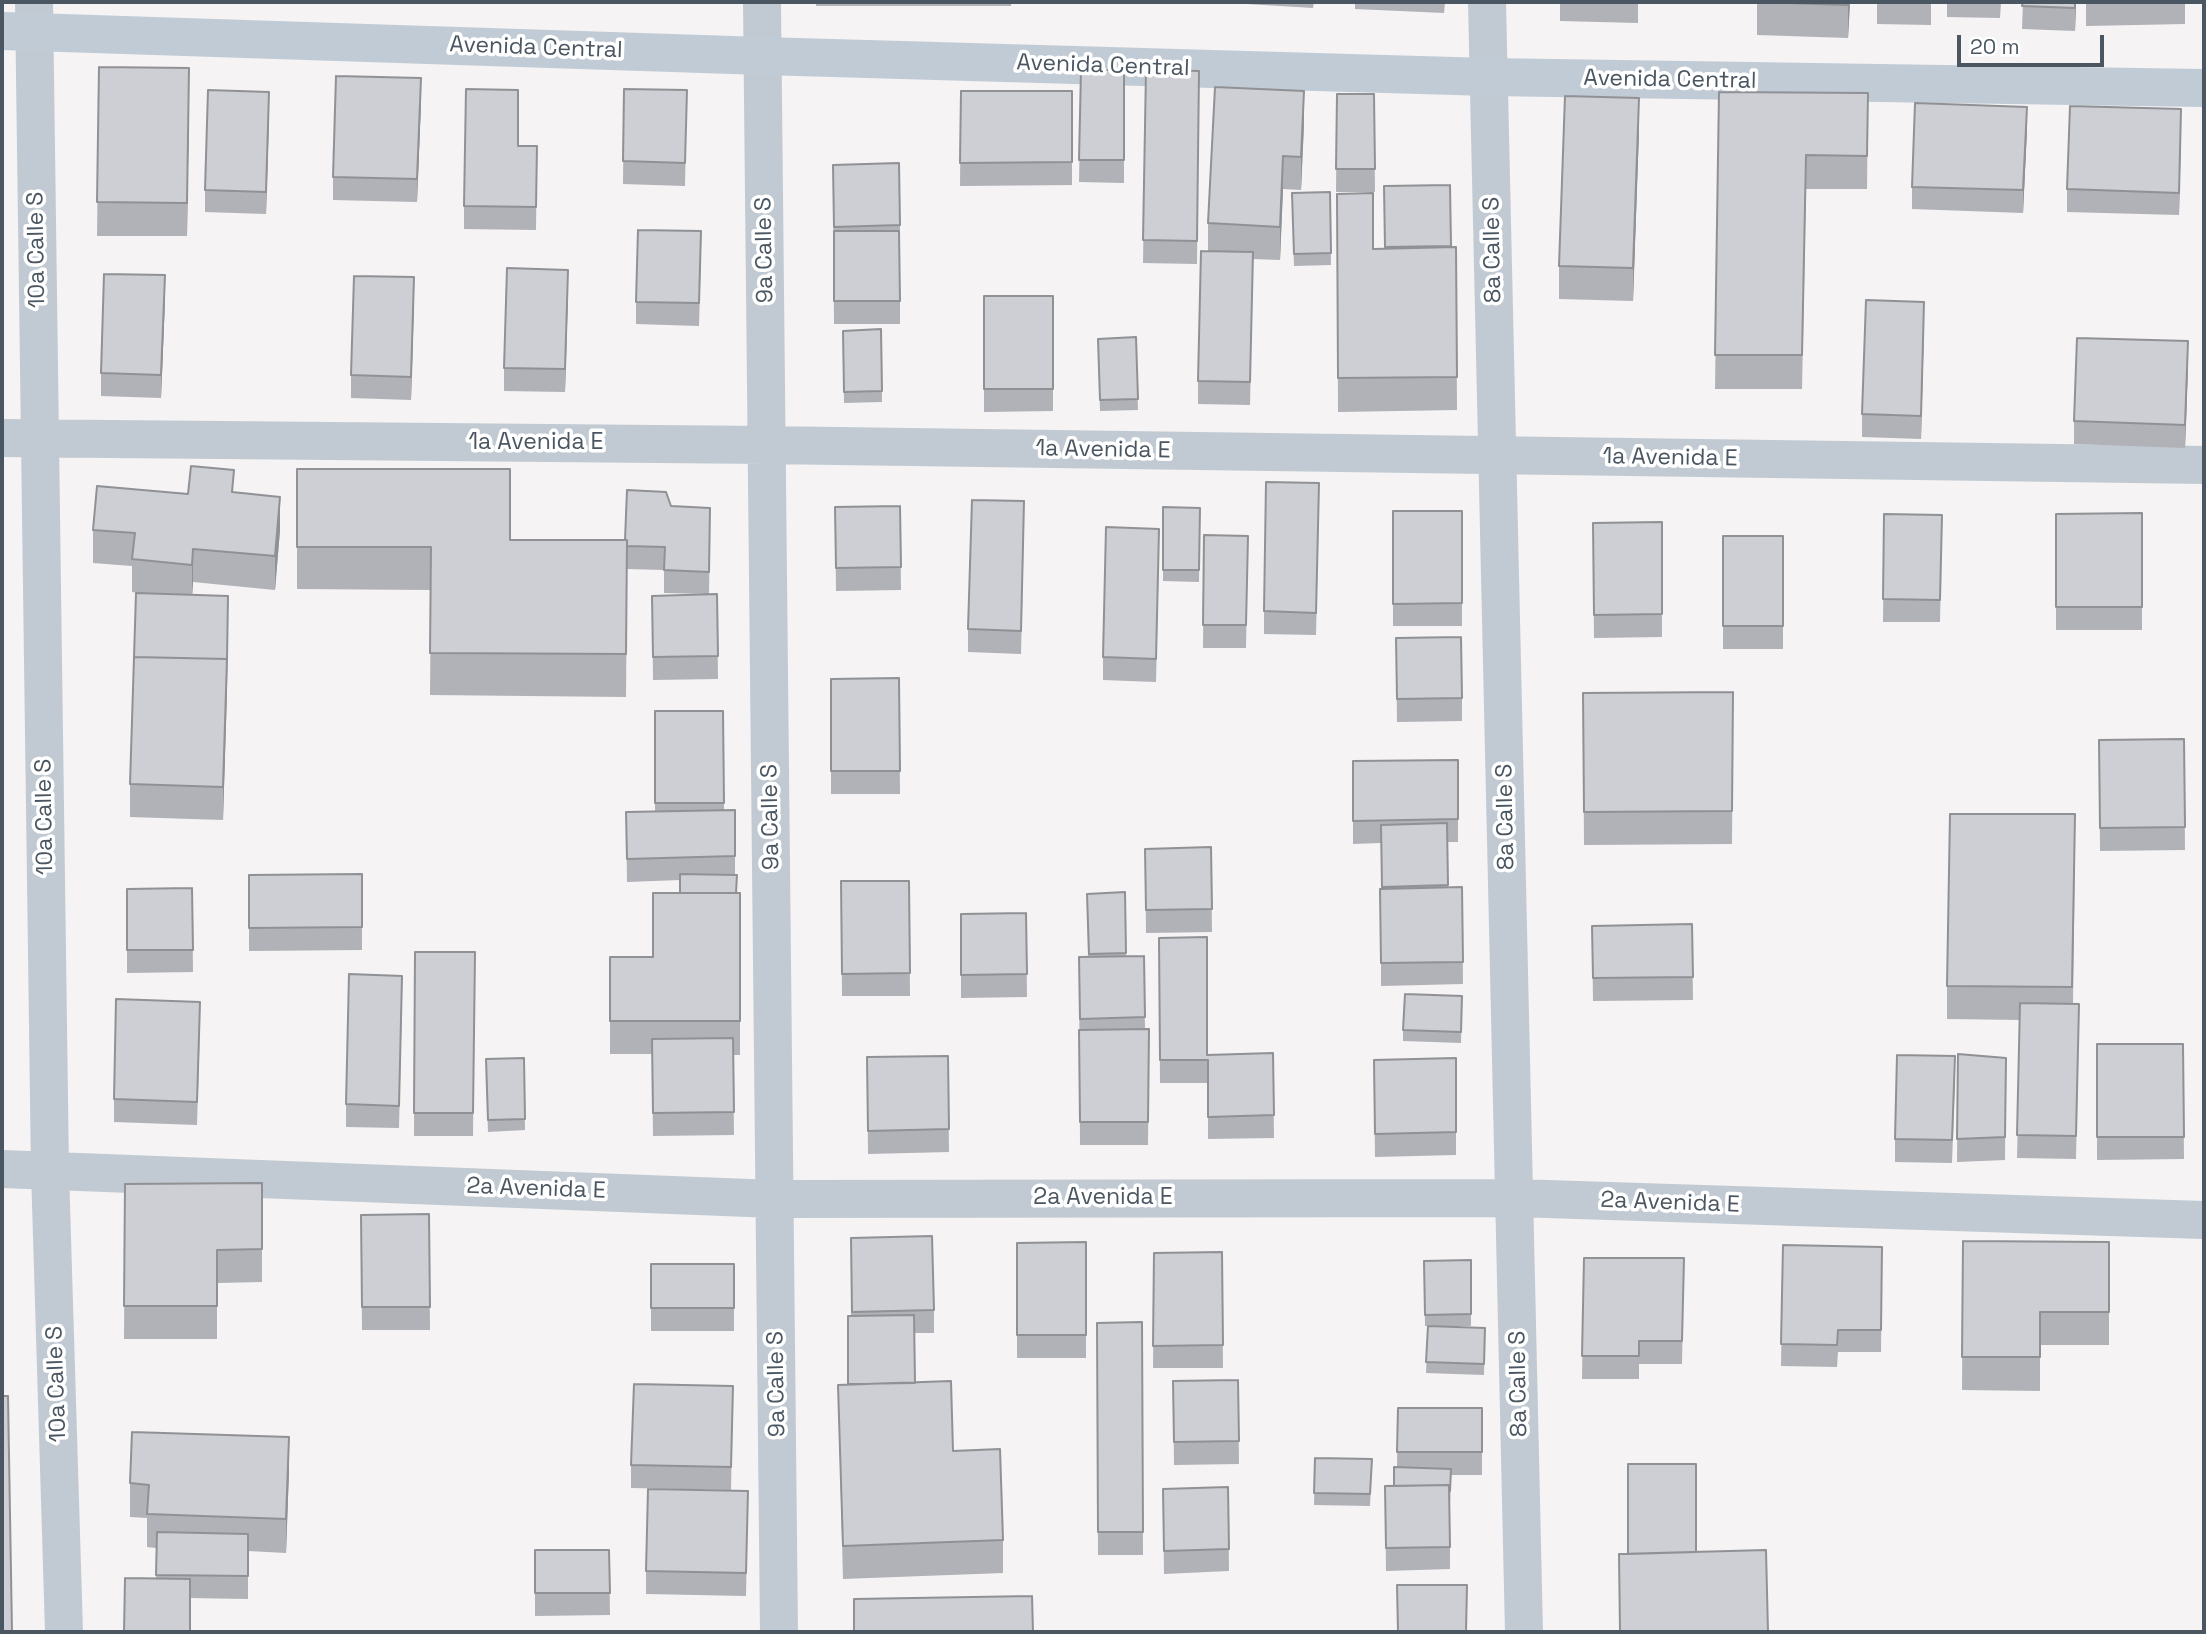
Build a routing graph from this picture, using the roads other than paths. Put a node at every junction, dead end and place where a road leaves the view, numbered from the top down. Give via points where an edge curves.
1 (762, 2) edge
2 (1487, 2) edge
3 (23, 21) edge
4 (763, 56) junction
5 (1489, 77) junction
6 (2204, 88) edge
7 (2, 438) edge
8 (40, 439) junction
9 (767, 445) junction
10 (1497, 456) junction
11 (2204, 465) edge
12 (2, 1170) edge
13 (50, 1171) junction
14 (1515, 1198) junction
15 (775, 1199) junction
16 (2204, 1220) edge
17 (64, 1632) edge
18 (779, 1632) edge
19 (1524, 1632) edge

1 - 4 street, 9a Calle S
2 - 5 street, 8a Calle S
3 - 4 street, Avenida Central
3 - 8 street, 10a Calle S
4 - 5 street, Avenida Central
4 - 9 street, 9a Calle S
5 - 6 street, Avenida Central
5 - 10 street, 8a Calle S
7 - 8 street, 1a Avenida E
8 - 9 street, 1a Avenida E
8 - 13 street, 10a Calle S
9 - 10 street, 1a Avenida E
9 - 15 street, 9a Calle S
10 - 11 street, 1a Avenida E
10 - 14 street, 8a Calle S
12 - 13 street, 2a Avenida E
13 - 15 street, 2a Avenida E
13 - 17 street, 10a Calle S
14 - 15 street, 2a Avenida E
14 - 16 street, 2a Avenida E
14 - 19 street, 8a Calle S
15 - 18 street, 9a Calle S

